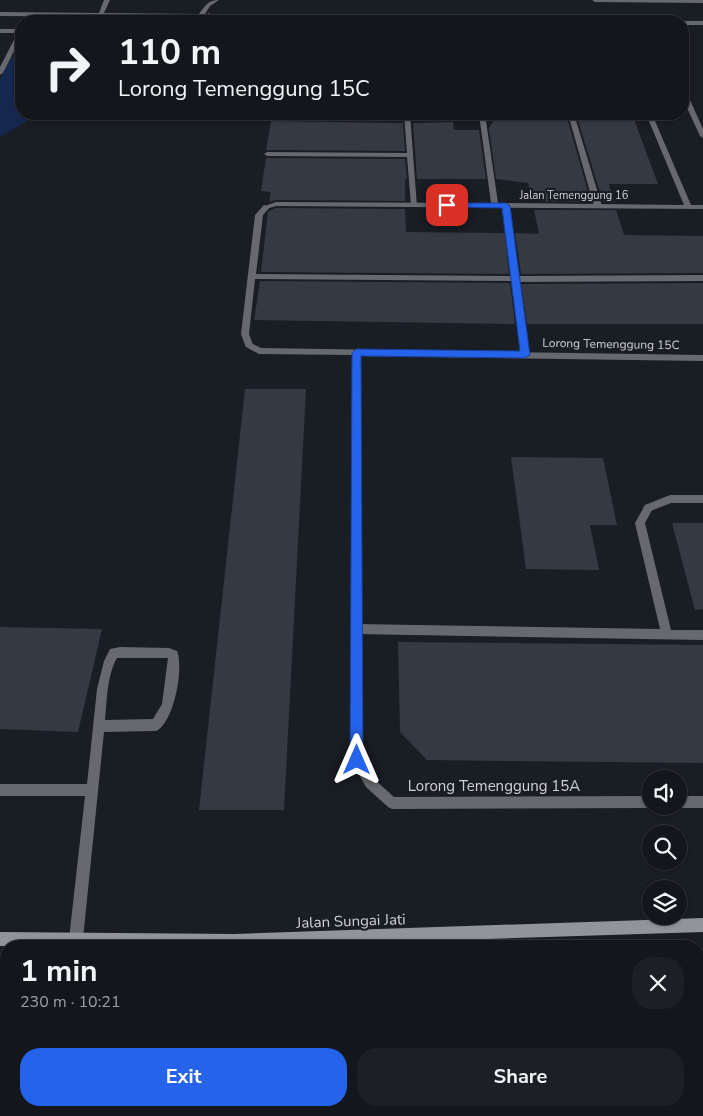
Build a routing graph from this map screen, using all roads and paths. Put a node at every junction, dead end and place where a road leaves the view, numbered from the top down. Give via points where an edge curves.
1 (107, 0) edge
2 (216, 0) edge
3 (595, 0) edge
4 (703, 1) edge
5 (0, 14) edge
6 (102, 14) junction
7 (201, 15) junction
8 (209, 15) edge
9 (689, 23) edge
10 (703, 23) edge
11 (0, 30) edge
12 (15, 31) edge
13 (15, 43) edge
14 (0, 72) edge
15 (689, 105) edge
16 (408, 120) edge
17 (483, 120) edge
18 (573, 120) edge
19 (652, 120) edge
20 (703, 136) edge
21 (267, 154) dead end
22 (411, 155) junction
23 (415, 205) junction
24 (495, 206) junction
25 (506, 206) junction
26 (598, 206) junction
27 (688, 207) junction
28 (703, 207) edge
29 (252, 276) junction
30 (703, 278) edge
31 (516, 279) junction
32 (356, 353) junction
33 (525, 355) junction
34 (703, 358) edge
35 (703, 499) edge
36 (356, 629) junction
37 (666, 635) junction
38 (703, 635) edge
39 (100, 726) junction
40 (0, 790) edge
41 (93, 790) junction
42 (642, 802) edge
43 (687, 802) edge
44 (703, 802) edge
45 (703, 925) edge
46 (0, 939) edge
47 (76, 940) joint
48 (264, 940) edge

1 - 6 street
2 - 7 street
3 - 4 street
5 - 6 street
6 - 7 street
7 - 8 street
9 - 10 street
11 - 12 street
13 - 14 street
15 - 20 street
16 - 22 street
17 - 24 street
18 - 26 street
19 - 27 street
21 - 22 street
22 - 23 street
23 - 24 street, Jalan Temenggung 16
23 - 29 street, Jalan Temenggung 16 via 276,204 266,207 259,214
24 - 25 street, Jalan Temenggung 16
25 - 26 street, Jalan Temenggung 16
25 - 31 street
26 - 27 street, Jalan Temenggung 16
27 - 28 street, Jalan Temenggung 16
29 - 31 street
29 - 32 street, Lorong Temenggung 15C via 245,334 249,346 259,351
30 - 31 street
31 - 33 street
32 - 33 street, Lorong Temenggung 15C
32 - 36 street
33 - 34 street, Lorong Temenggung 15C
35 - 37 street via 670,498 648,508 640,523
36 - 37 street
36 - 42 street, Lorong Temenggung 15A via 357,760 370,783 392,803
37 - 38 street
39 - 39 street via 103,689 114,653 173,655 166,712 156,725
39 - 41 street
40 - 41 street
41 - 47 street
43 - 44 street
45 - 48 main road, Jalan Sungai Jati
46 - 47 main road, Jalan Sungai Jati

